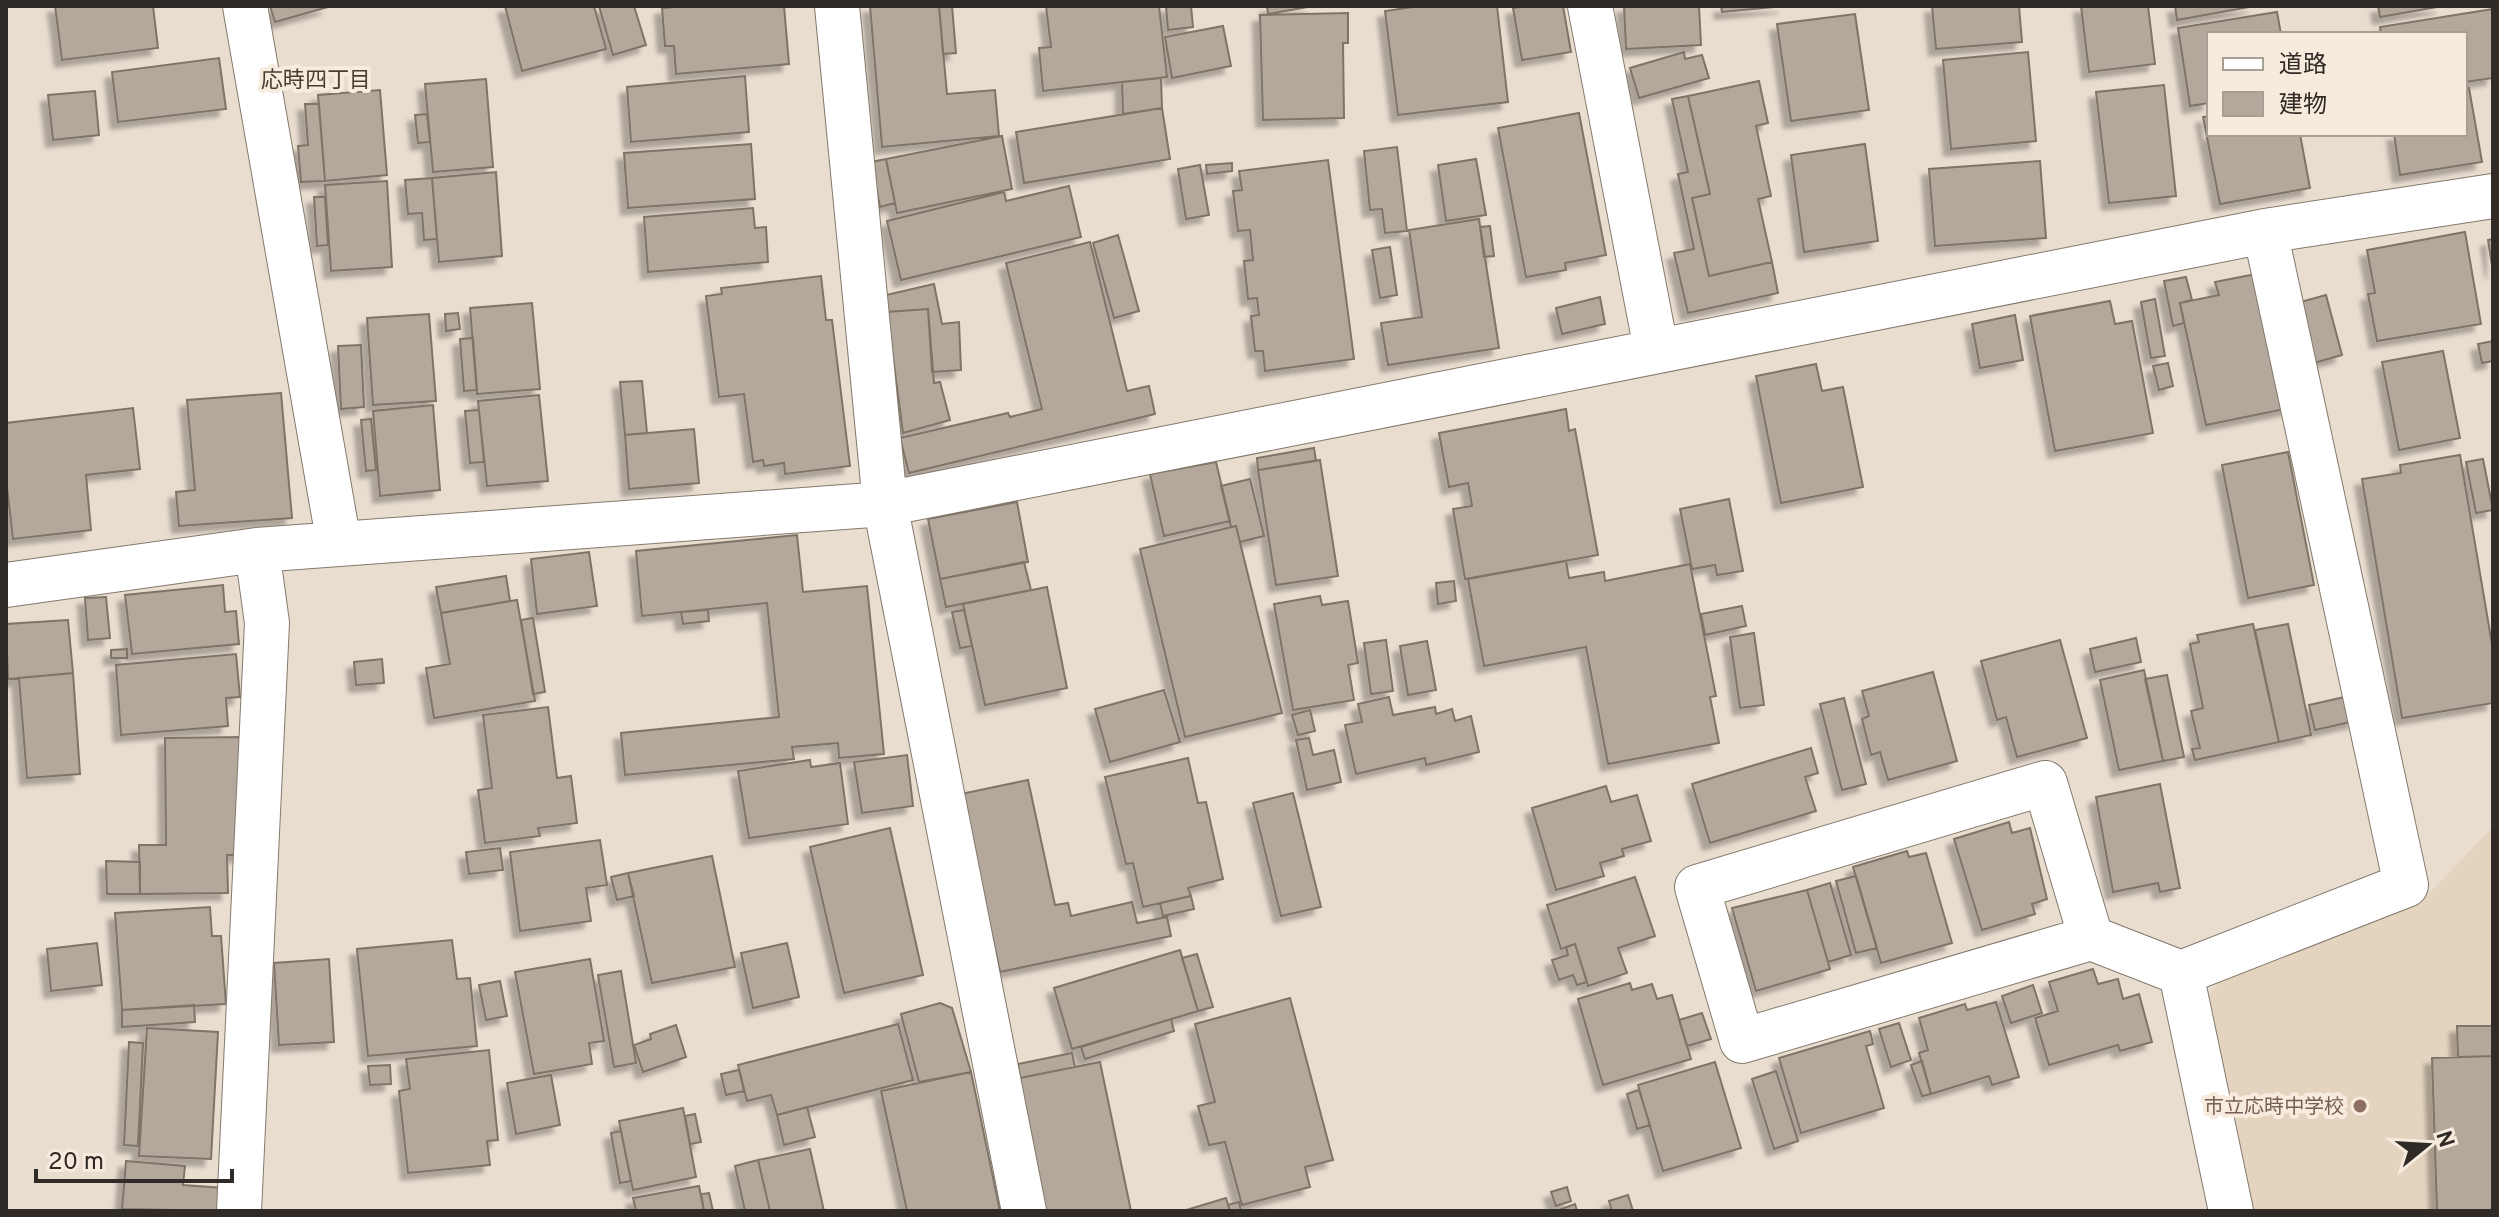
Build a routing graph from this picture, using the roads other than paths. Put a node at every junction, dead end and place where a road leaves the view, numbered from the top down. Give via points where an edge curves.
1 (245, 6) edge
2 (837, 6) edge
3 (1590, 6) edge
4 (2493, 196) edge
5 (2265, 231) junction
6 (1656, 349) junction
7 (885, 504) junction
8 (339, 544) junction
9 (257, 550) junction
10 (6, 585) edge
11 (2091, 938) junction
12 (2181, 973) junction
13 (239, 1211) edge
14 (1024, 1211) edge
15 (2231, 1211) edge

1 - 8 street
2 - 7 street
3 - 6 street
4 - 5 street
5 - 6 street
5 - 12 street via 2406,885
6 - 7 street
7 - 8 street
7 - 14 street
8 - 9 street
9 - 10 street
9 - 13 street via 267,623
11 - 11 street via 2045,783 1697,887 1742,1041
11 - 12 street
12 - 15 street

